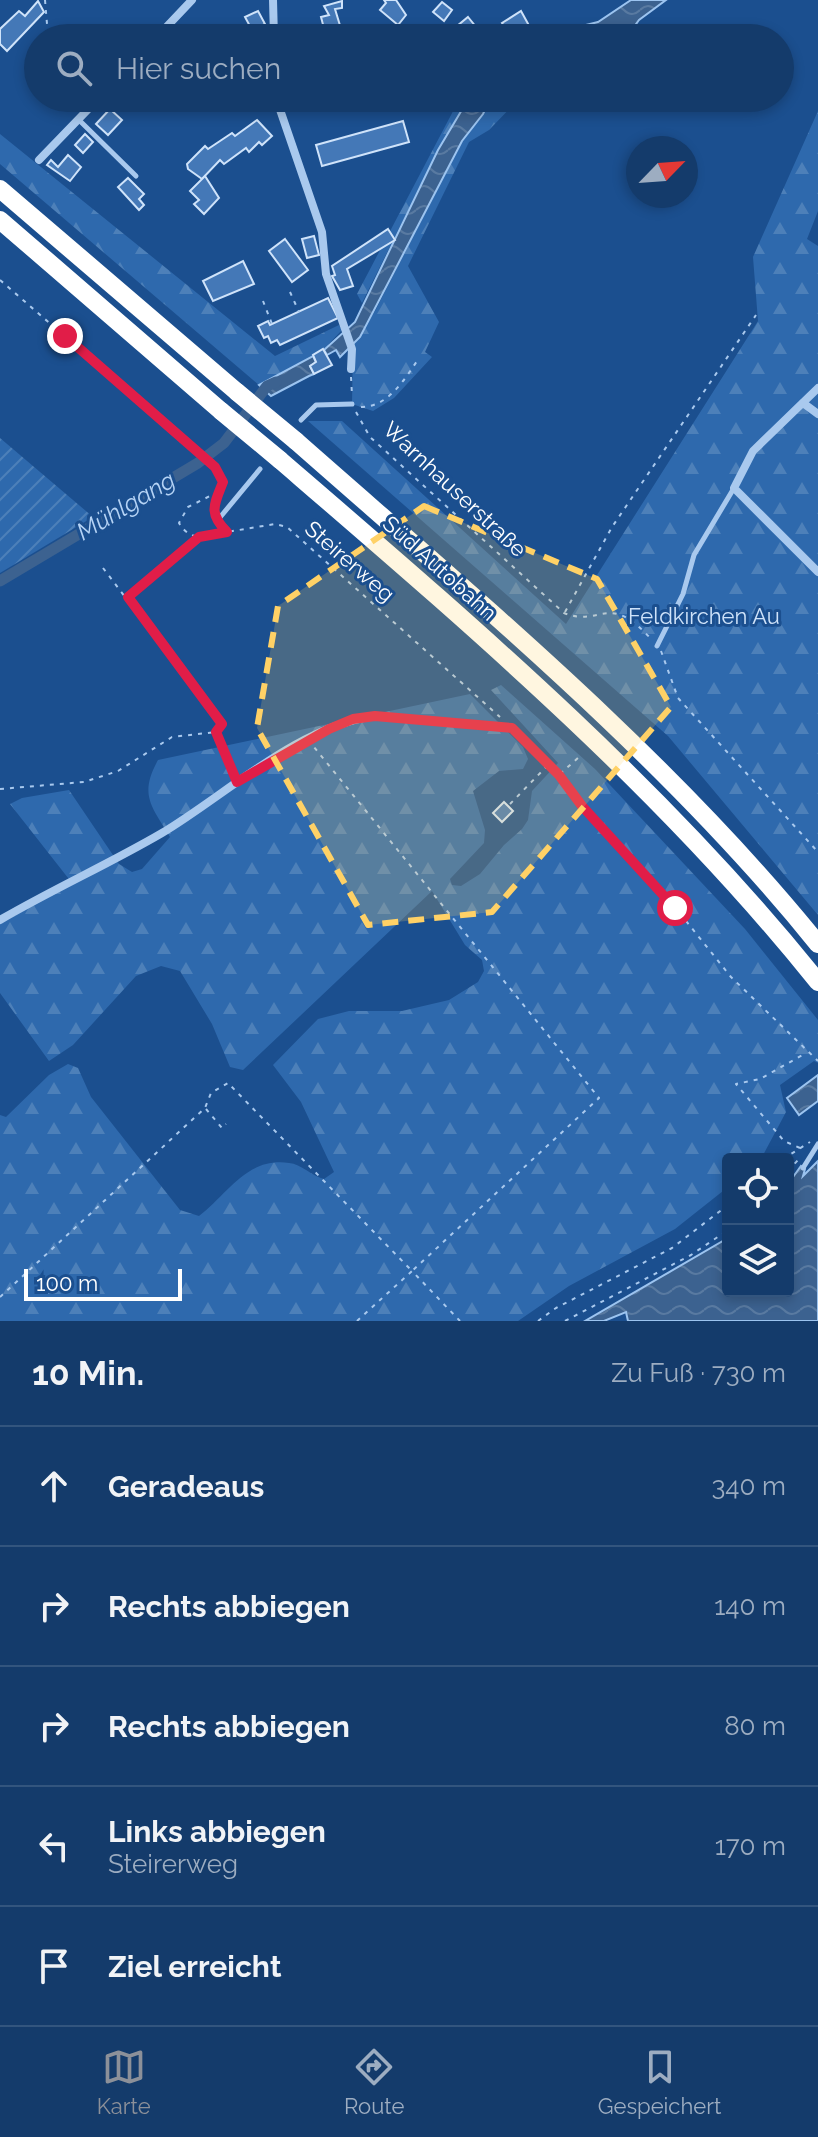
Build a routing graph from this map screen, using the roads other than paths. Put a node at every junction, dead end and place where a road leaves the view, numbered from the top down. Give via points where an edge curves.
1 (192, 0) edge
2 (273, 0) edge
3 (169, 24) edge
4 (274, 24) edge
5 (86, 112) edge
6 (281, 112) edge
7 (78, 120) junction
8 (39, 160) dead end
9 (136, 176) dead end
10 (0, 189) edge
11 (0, 220) edge
12 (351, 369) road end
13 (818, 388) edge
14 (803, 403) junction
15 (352, 404) road end
16 (818, 414) edge
17 (301, 420) dead end
18 (260, 469) dead end
19 (734, 488) junction
20 (217, 521) road end
21 (818, 572) edge
22 (657, 646) dead end
23 (512, 728) road end
24 (0, 920) edge
25 (818, 944) edge
26 (818, 982) edge
27 (818, 1144) edge
28 (803, 1168) dead end

1 - 3 street
2 - 4 street
5 - 7 street
6 - 12 street via 320,225 326,274 352,349
7 - 8 street
7 - 9 lane
10 - 25 highway, Süd Autobahn, bridge via 540,658 718,833
11 - 26 highway, Süd Autobahn, bridge via 419,580 617,764 699,847
13 - 14 street
14 - 16 street
14 - 19 street via 753,451
15 - 17 lane via 316,405
18 - 20 lane
19 - 21 street
19 - 22 lane via 694,555 683,594
23 - 24 street via 375,716 353,719 237,782 159,835
27 - 28 lane

